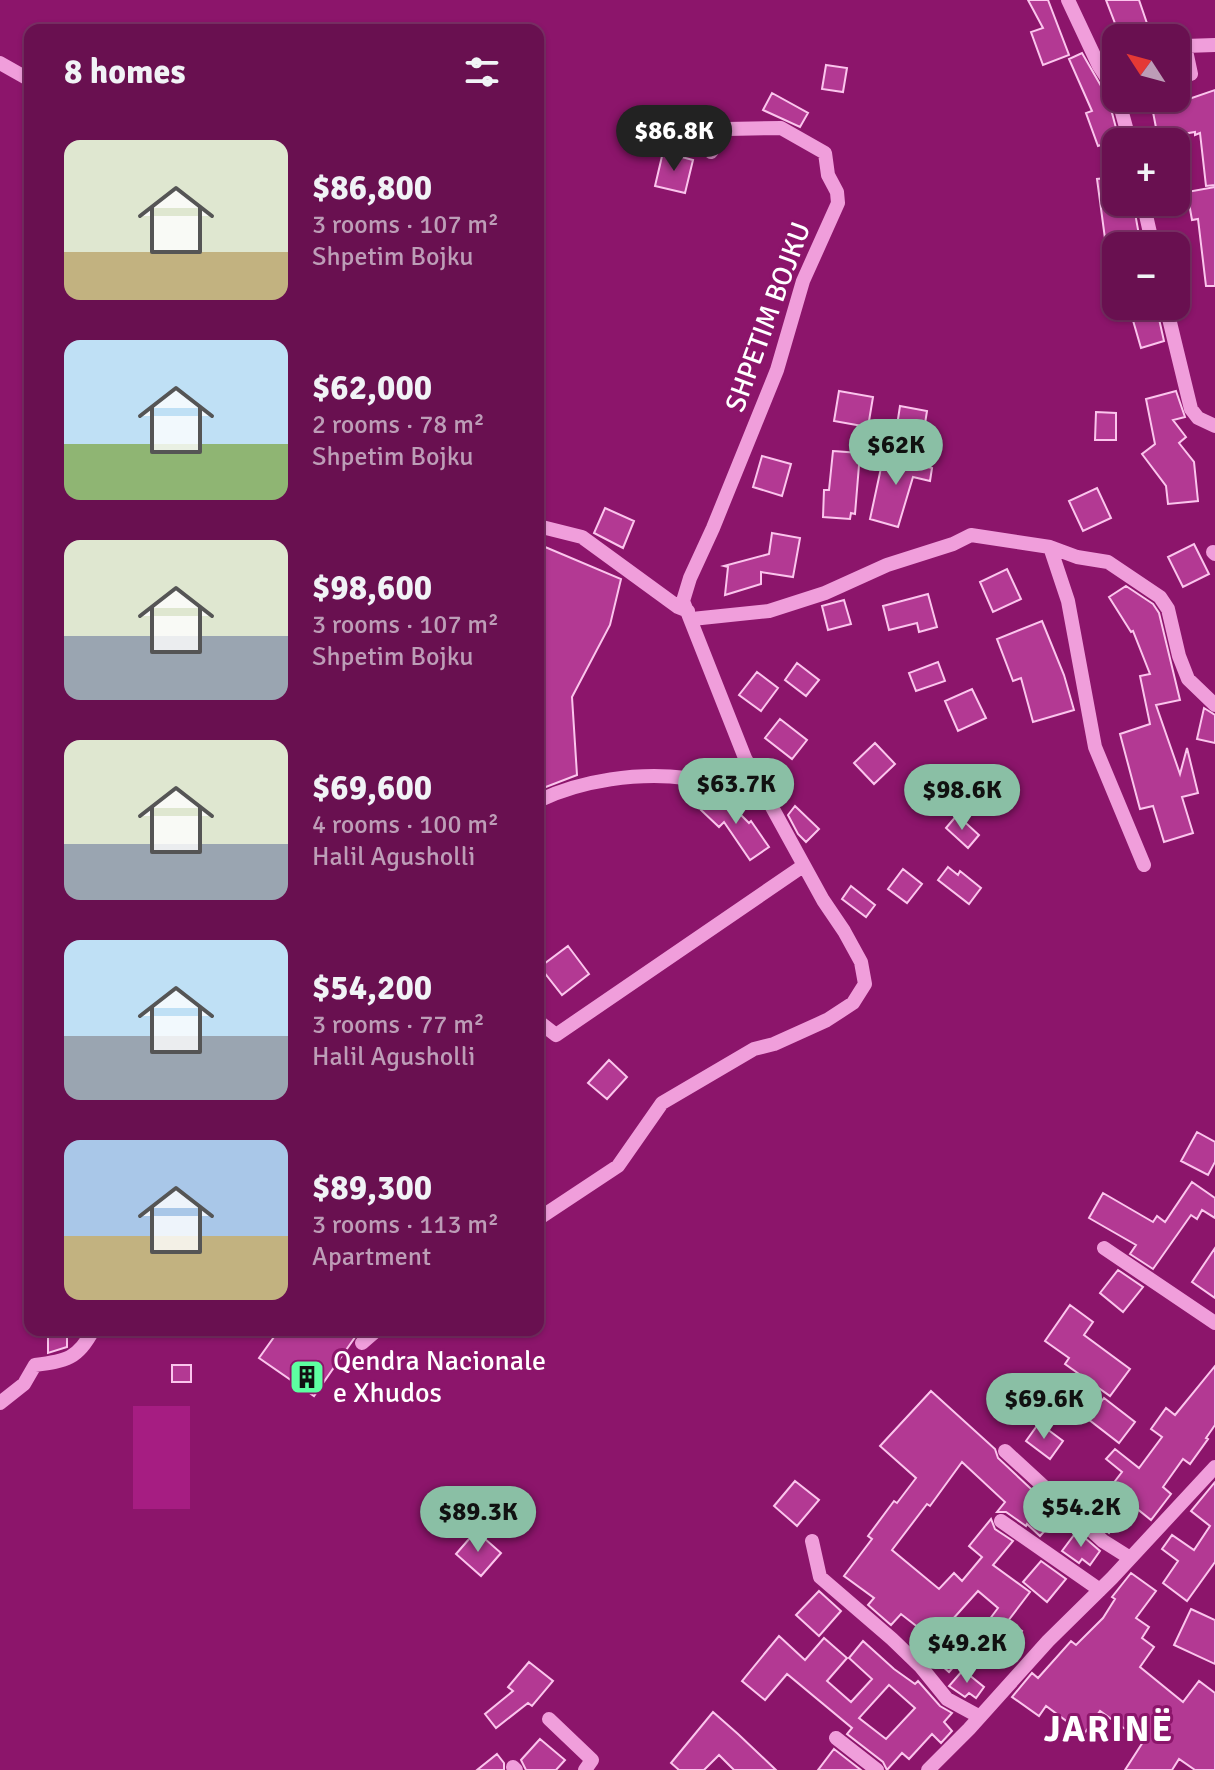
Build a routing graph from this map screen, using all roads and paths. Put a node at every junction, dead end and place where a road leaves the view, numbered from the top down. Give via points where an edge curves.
1 (1068, 0) edge
2 (1215, 45) edge
3 (0, 63) edge
4 (1102, 71) edge
5 (1191, 74) dead end
6 (24, 77) edge
7 (711, 152) dead end
8 (1169, 320) edge
9 (1215, 426) edge
10 (544, 528) edge
11 (1050, 547) junction
12 (690, 615) junction
13 (1215, 705) edge
14 (754, 777) junction
15 (544, 798) edge
16 (1144, 865) dead end
17 (803, 866) junction
18 (544, 1026) edge
19 (544, 1215) edge
20 (1104, 1248) dead end
21 (1215, 1323) edge
22 (90, 1336) edge
23 (370, 1336) edge
24 (362, 1343) dead end
25 (0, 1403) edge
26 (1005, 1451) dead end
27 (1215, 1467) edge
28 (1001, 1521) dead end
29 (812, 1541) dead end
30 (1130, 1558) junction
31 (1100, 1590) junction
32 (980, 1717) junction
33 (549, 1719) dead end
34 (836, 1738) dead end
35 (585, 1770) edge
36 (877, 1770) edge
37 (928, 1770) edge

1 - 4 street
2 - 5 street via 1185,46
3 - 6 street
7 - 12 street, SHPETIM BOJKU via 727,129 781,128 825,153 838,203 803,281 777,370 690,578 683,601
8 - 9 street via 1191,409
10 - 12 street via 582,537
11 - 12 street via 971,535 769,611
11 - 13 street via 1108,562 1160,597 1188,679
11 - 16 street via 1068,601 1095,747
12 - 14 street, SHPETIM BOJKU
14 - 15 street via 729,784 688,778 620,779
14 - 17 street, SHPETIM BOJKU
17 - 18 street via 556,1035
17 - 19 street, SHPETIM BOJKU via 861,962 865,984 853,1003 827,1020 754,1049 662,1103 618,1166
20 - 21 street
22 - 25 street via 83,1350 63,1362 35,1365 24,1384
23 - 24 street
26 - 30 street via 1103,1541
27 - 30 street
28 - 31 street
29 - 32 street via 820,1577 892,1639 947,1699
30 - 31 street
31 - 32 street
32 - 37 street
33 - 35 street via 592,1760
34 - 36 street

